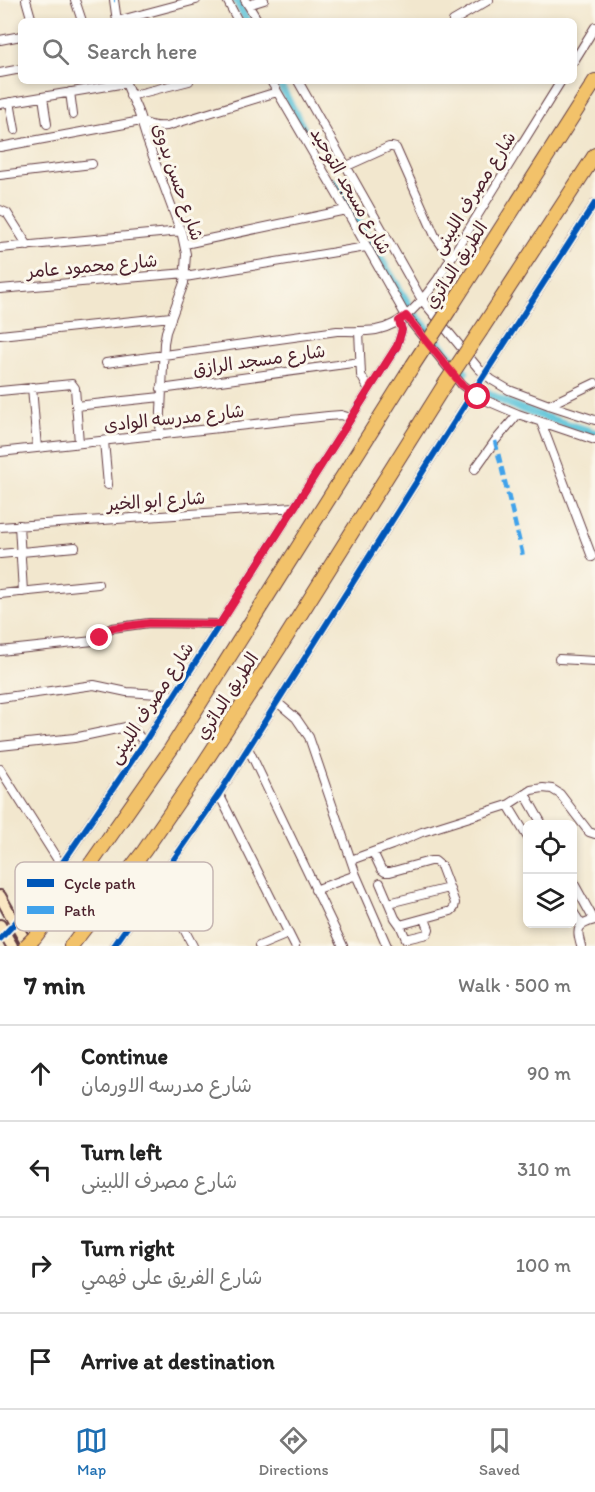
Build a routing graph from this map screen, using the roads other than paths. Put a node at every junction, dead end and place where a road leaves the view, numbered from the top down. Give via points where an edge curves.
1 (26, 0) edge
2 (75, 0) edge
3 (114, 0) edge
4 (196, 0) edge
5 (227, 0) edge
6 (264, 0) edge
7 (489, 0) edge
8 (246, 3) edge
9 (31, 18) edge
10 (81, 18) edge
11 (117, 18) edge
12 (128, 18) edge
13 (236, 18) edge
14 (256, 18) edge
15 (458, 18) edge
16 (595, 27) edge
17 (18, 37) edge
18 (0, 40) edge
19 (577, 56) edge
20 (18, 70) edge
21 (0, 73) edge
22 (595, 81) edge
23 (115, 84) edge
24 (127, 84) edge
25 (177, 84) edge
26 (272, 84) edge
27 (300, 84) edge
28 (559, 84) edge
29 (69, 92) junction
30 (277, 93) junction
31 (130, 96) junction
32 (43, 97) junction
33 (10, 102) junction
34 (0, 104) edge
35 (73, 115) dead end
36 (141, 121) junction
37 (47, 124) dead end
38 (15, 130) dead end
39 (0, 147) edge
40 (595, 155) edge
41 (92, 164) dead end
42 (347, 166) junction
43 (0, 175) edge
44 (595, 203) edge
45 (0, 210) edge
46 (346, 210) junction
47 (181, 231) junction
48 (185, 244) junction
49 (28, 246) junction
50 (366, 247) junction
51 (0, 248) edge
52 (451, 258) junction
53 (185, 275) junction
54 (0, 289) edge
55 (422, 300) junction
56 (171, 317) junction
57 (403, 318) junction
58 (358, 331) junction
59 (0, 335) edge
60 (163, 356) junction
61 (360, 362) junction
62 (106, 363) dead end
63 (484, 375) junction
64 (595, 383) edge
65 (32, 387) junction
66 (369, 390) junction
67 (0, 391) edge
68 (161, 393) junction
69 (472, 393) junction
70 (549, 405) junction
71 (76, 406) junction
72 (518, 414) junction
73 (351, 418) junction
74 (595, 420) edge
75 (541, 422) junction
76 (160, 435) junction
77 (595, 440) edge
78 (104, 441) junction
79 (79, 443) junction
80 (37, 448) junction
81 (0, 452) edge
82 (475, 469) dead end
83 (108, 485) dead end
84 (294, 507) junction
85 (19, 525) junction
86 (0, 527) edge
87 (75, 547) dead end
88 (21, 552) junction
89 (0, 554) edge
90 (592, 557) dead end
91 (98, 584) dead end
92 (23, 592) junction
93 (0, 594) edge
94 (220, 624) junction
95 (0, 651) edge
96 (560, 659) dead end
97 (595, 661) edge
98 (175, 696) junction
99 (0, 698) edge
100 (277, 702) junction
101 (144, 743) junction
102 (0, 746) edge
103 (248, 748) junction
104 (0, 769) edge
105 (219, 794) junction
106 (525, 794) junction
107 (508, 805) junction
108 (539, 820) edge
109 (523, 830) edge
110 (595, 834) edge
111 (373, 852) junction
112 (351, 860) junction
113 (59, 862) edge
114 (63, 862) edge
115 (92, 862) edge
116 (136, 862) edge
117 (173, 862) edge
118 (356, 875) junction
119 (380, 884) dead end
120 (577, 887) edge
121 (449, 888) junction
122 (315, 890) junction
123 (0, 896) edge
124 (388, 903) junction
125 (577, 917) edge
126 (425, 919) junction
127 (595, 920) edge
128 (15, 923) joint
129 (581, 924) junction
130 (400, 925) junction
131 (38, 931) edge
132 (83, 931) edge
133 (125, 931) edge
134 (185, 931) edge
135 (2, 932) edge
136 (288, 933) junction
137 (29, 943) edge
138 (12, 946) edge
139 (71, 946) edge
140 (114, 946) edge
141 (193, 946) edge
142 (259, 946) edge
143 (295, 946) edge
144 (342, 946) edge
145 (387, 946) edge
146 (581, 946) edge

1 - 9 street
2 - 10 street
3 - 11 street
4 - 12 street
5 - 13 street
6 - 8 street
7 - 15 street
8 - 14 street
16 - 19 street
17 - 18 street
20 - 21 street
22 - 115 highway, الطريق الدائري, bridge via 171,749
23 - 29 street
24 - 31 street, شارع حسن بدوى
25 - 31 street
26 - 30 street, شارع مسجد التوحيد
27 - 42 street, شارع مسجد التوحيد
28 - 52 street, شارع مصرف اللبينى
29 - 32 street
29 - 35 street
30 - 36 street via 167,126 156,127
30 - 46 street, شارع مسجد التوحيد
31 - 36 street, شارع حسن بدوى
32 - 33 street
32 - 37 street
33 - 34 street
33 - 38 street
36 - 39 street
36 - 47 street, شارع حسن بدوى
40 - 116 highway, الطريق الدائري, bridge via 445,384 284,642
41 - 43 street
42 - 52 street via 389,147 396,148 435,236
42 - 55 street, شارع مسجد التوحيد
44 - 63 street
45 - 49 street
46 - 48 street
46 - 50 street, شارع مسجد التوحيد
47 - 48 street, شارع حسن بدوى
47 - 49 street
48 - 53 street, شارع حسن بدوى
49 - 51 street
50 - 53 street, شارع محمود عامر
50 - 57 street, شارع مسجد التوحيد
52 - 55 street, شارع مصرف اللبينى
53 - 54 street, شارع محمود عامر
53 - 56 street, شارع حسن بدوى
55 - 57 street, شارع مصرف اللبينى
55 - 63 street, شارع مسجد التوحيد
56 - 59 street
56 - 60 street, شارع حسن بدوى
57 - 58 street via 387,327
57 - 66 street, شارع مصرف اللبينى via 399,341
57 - 69 street, شارع مسجد التوحيد
58 - 60 street
58 - 61 street
60 - 62 street
60 - 68 street, شارع حسن بدوى
61 - 66 street via 361,375
61 - 68 street, شارع مسجد الرازق
63 - 69 street
63 - 70 street, شارع مسجد التوحيد via 509,390
64 - 70 street
65 - 67 street
65 - 71 street via 72,384
65 - 80 street
66 - 73 street, شارع مصرف اللبينى
68 - 71 street, شارع مسجد الرازق
68 - 76 street, شارع حسن بدوى
69 - 72 street
69 - 100 street
70 - 74 street, شارع مسجد التوحيد
71 - 79 street
72 - 75 street
72 - 82 street
73 - 76 street, شارع مدرسه الوادى via 328,416
73 - 84 street, شارع مصرف اللبينى
75 - 77 street
75 - 90 street
76 - 78 street, شارع مدرسه الوادى
78 - 79 street, شارع مدرسه الوادى
78 - 83 street
79 - 80 street, شارع مدرسه الوادى
80 - 81 street, شارع مدرسه الوادى
84 - 85 street, شارع ابو الخير
84 - 94 street, شارع مصرف اللبينى
85 - 86 street, شارع ابو الخير
85 - 88 street
87 - 88 street
88 - 89 street
88 - 92 street
91 - 92 street
92 - 93 street
94 - 95 street via 149,623 112,628 93,641
94 - 98 street, شارع مصرف اللبينى
96 - 97 street
98 - 99 street via 94,685
98 - 101 street, شارع مصرف اللبينى
100 - 103 street
100 - 112 street via 296,718 309,737
101 - 102 street via 134,729 126,727 74,738
101 - 114 street, شارع مصرف اللبينى
103 - 105 street
103 - 122 street
104 - 113 street
105 - 117 street
105 - 136 street
106 - 107 street
106 - 108 street
106 - 110 street via 552,789 588,832
107 - 109 street
107 - 111 street
111 - 112 street
111 - 121 street via 381,869 387,872 435,861 441,866
112 - 118 street
118 - 122 street
118 - 145 street
119 - 124 street
120 - 127 street
121 - 124 street
121 - 126 street via 454,908
122 - 144 street
123 - 128 street
124 - 130 street
125 - 129 street
126 - 130 street
126 - 130 street via 427,934 408,939
127 - 129 street
128 - 135 street, شارع مصرف اللبينى
129 - 146 street
131 - 137 highway, الطريق الدائري, bridge
132 - 139 highway, الطريق الدائري, bridge
133 - 140 street
134 - 141 street
135 - 138 street
136 - 142 street
136 - 143 street

